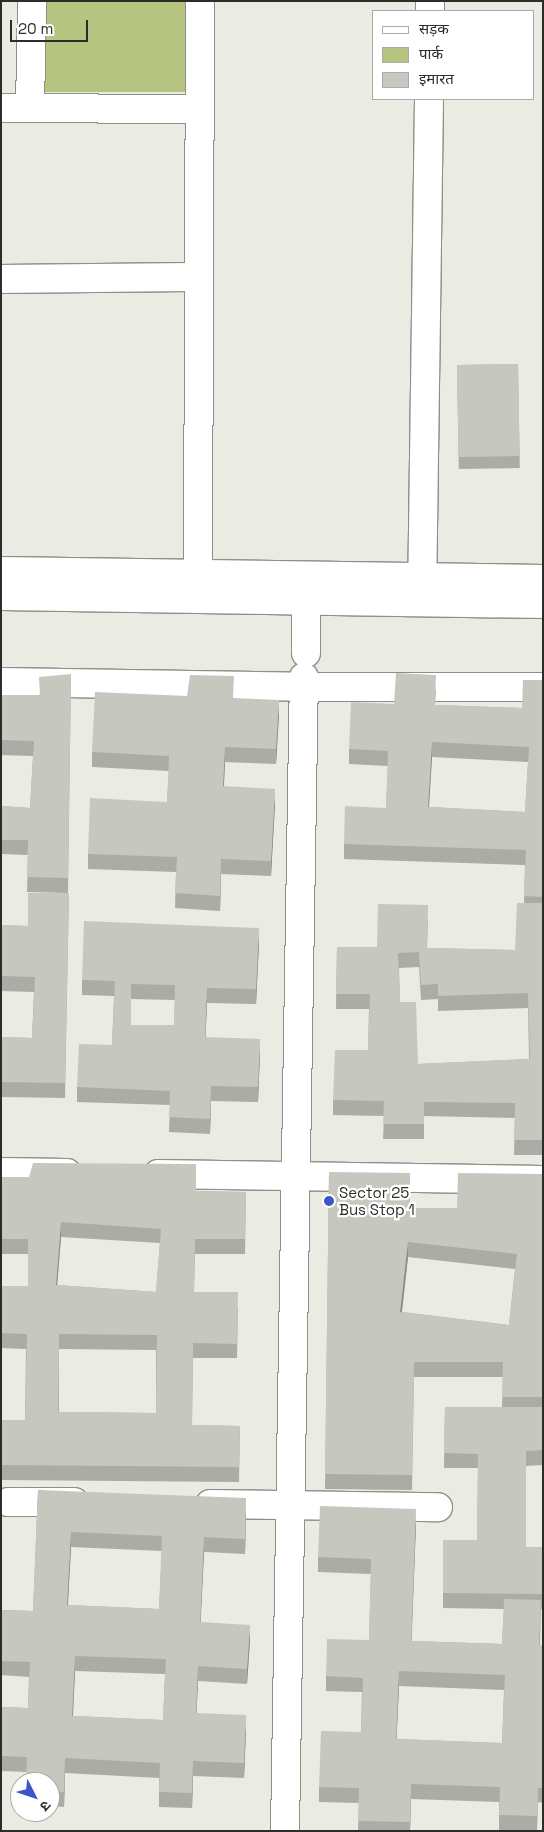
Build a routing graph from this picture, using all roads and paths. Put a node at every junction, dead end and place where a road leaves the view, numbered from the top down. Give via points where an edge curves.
1 (32, 1) edge
2 (200, 1) edge
3 (429, 100) edge
4 (1, 108) edge
5 (30, 108) junction
6 (200, 109) junction
7 (199, 277) junction
8 (1, 279) edge
9 (1, 571) edge
10 (198, 574) junction
11 (543, 579) edge
12 (306, 588) junction
13 (423, 590) junction
14 (1, 596) edge
15 (543, 604) edge
16 (305, 672) junction
17 (1, 682) edge
18 (543, 687) edge
19 (1, 1172) edge
20 (90, 1173) edge
21 (129, 1173) edge
22 (296, 1175) junction
23 (543, 1180) edge
24 (8, 1502) dead end
25 (96, 1503) edge
26 (183, 1504) edge
27 (291, 1505) junction
28 (438, 1507) dead end
29 (286, 1831) edge

1 - 5 street
2 - 6 street
3 - 13 street
4 - 5 street
5 - 6 street
6 - 7 street
7 - 8 street
7 - 10 street
9 - 10 street
10 - 12 street
11 - 13 street
12 - 13 street
12 - 14 street
12 - 16 street
13 - 15 street
16 - 17 street
16 - 18 street
16 - 22 street
19 - 20 street
21 - 22 street
22 - 23 street
22 - 27 street
24 - 25 street
26 - 27 street
27 - 28 street
27 - 29 street

